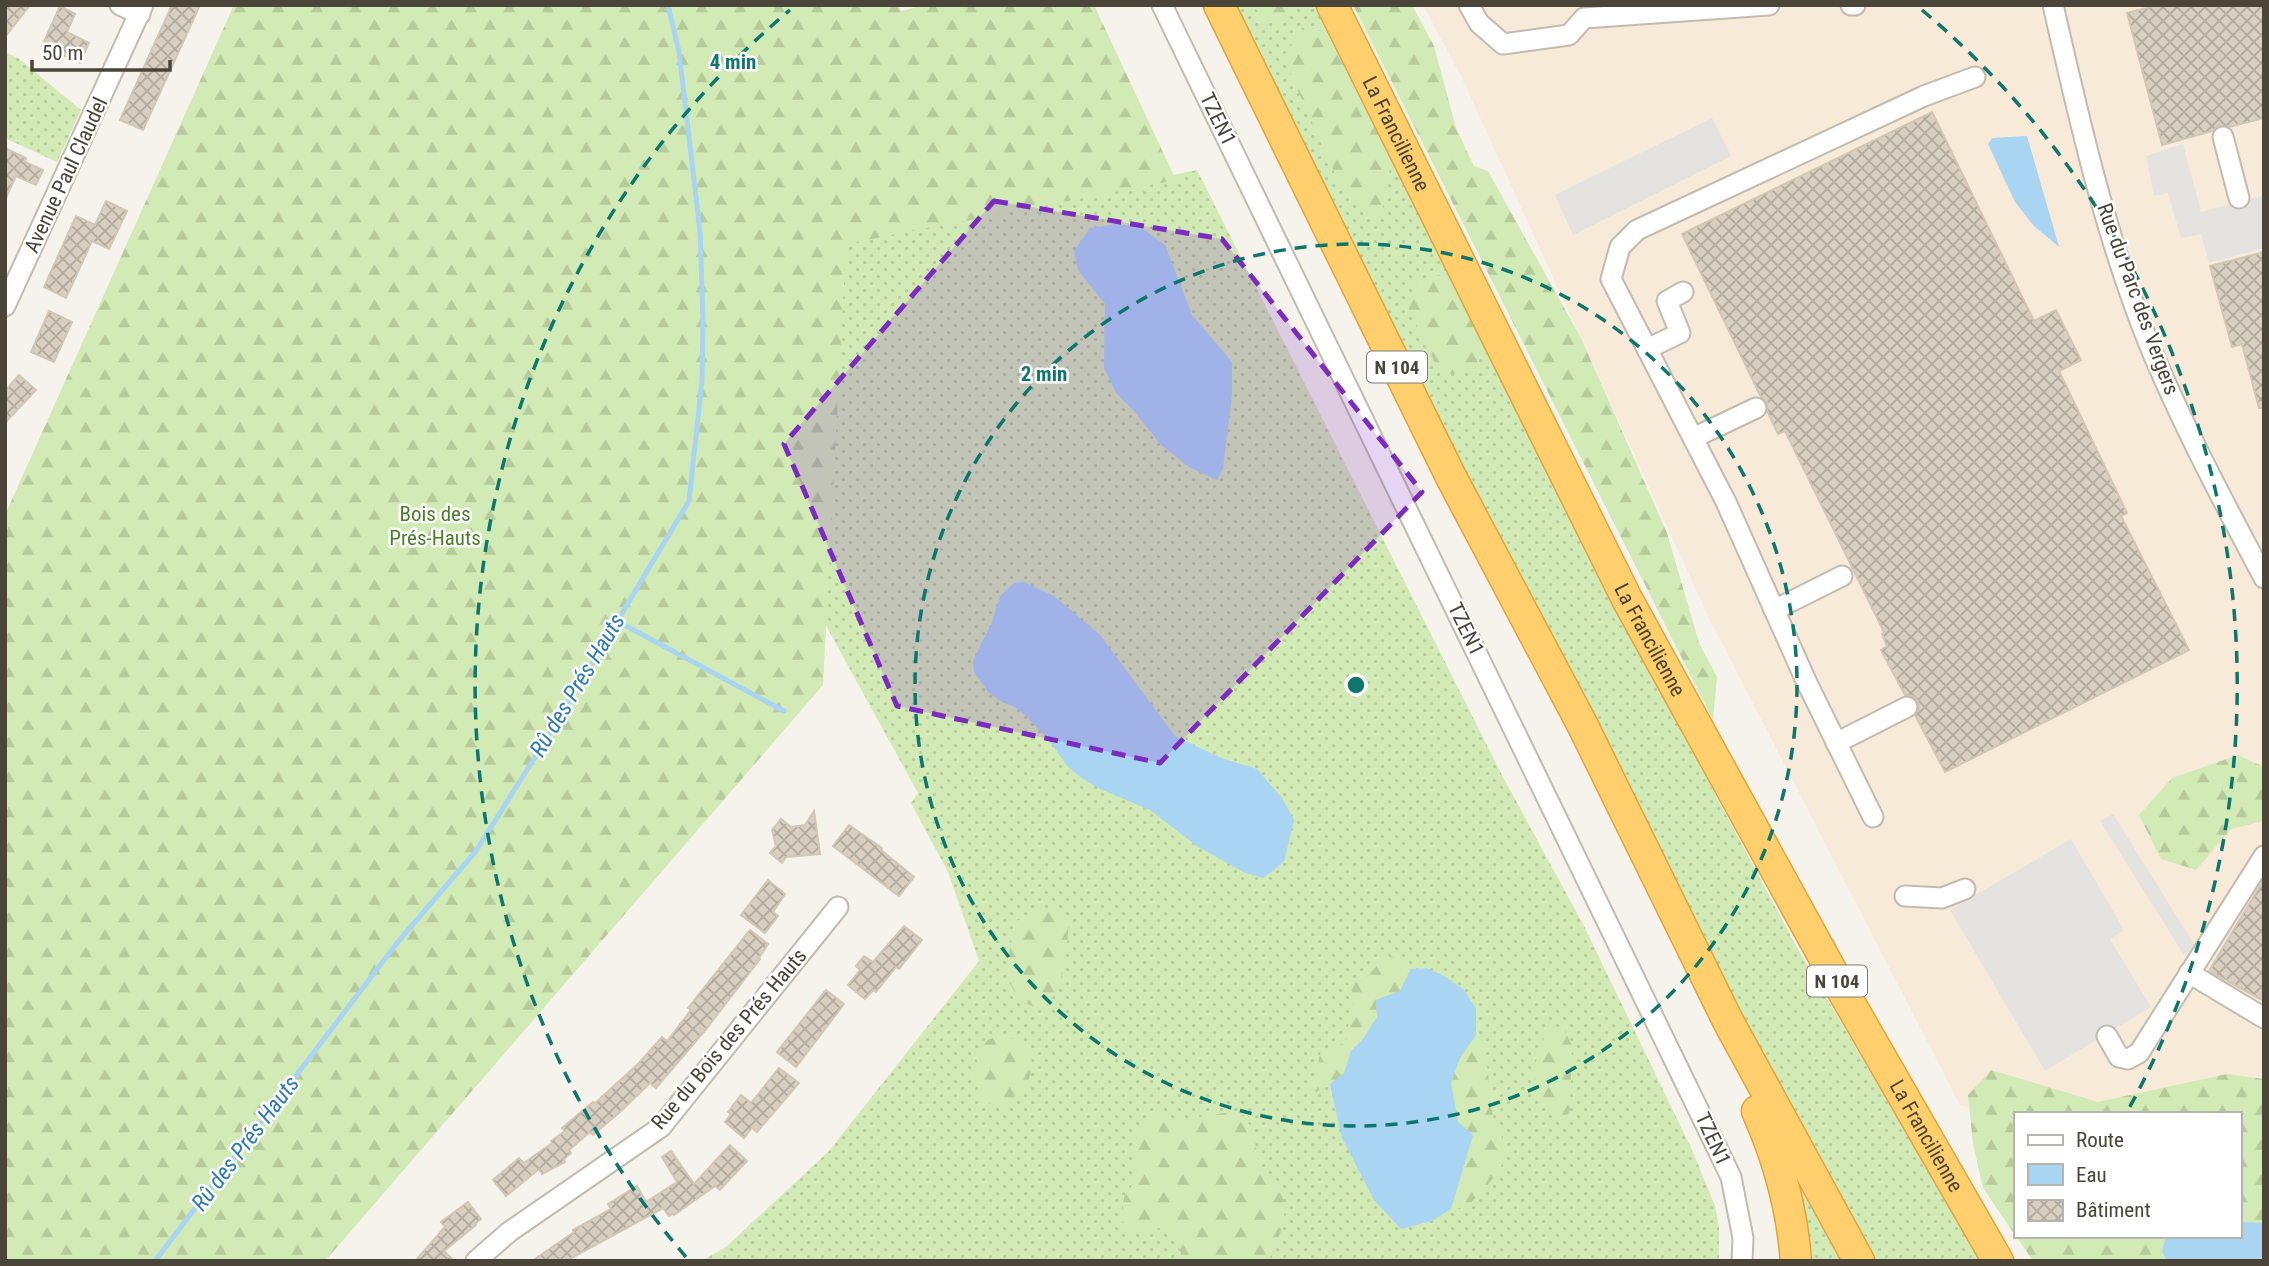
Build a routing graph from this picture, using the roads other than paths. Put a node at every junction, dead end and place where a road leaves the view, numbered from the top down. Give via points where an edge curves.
1 (120, 5) edge
2 (1163, 5) edge
3 (1219, 5) edge
4 (1332, 5) edge
5 (1469, 5) edge
6 (1769, 5) edge
7 (2053, 5) edge
8 (141, 9) edge
9 (1975, 77) dead end
10 (2223, 137) dead end
11 (2239, 198) dead end
12 (1683, 292) dead end
13 (5, 306) edge
14 (1647, 349) junction
15 (1756, 408) dead end
16 (1693, 438) junction
17 (1842, 576) dead end
18 (2264, 578) edge
19 (1774, 610) junction
20 (1907, 708) dead end
21 (1836, 743) junction
22 (1873, 817) dead end
23 (2264, 856) edge
24 (1965, 889) dead end
25 (1905, 896) dead end
26 (838, 907) dead end
27 (2189, 973) junction
28 (2264, 1018) edge
29 (1728, 1021) junction
30 (2107, 1036) dead end
31 (1954, 1185) junction
32 (476, 1261) edge
33 (1742, 1261) edge
34 (1796, 1261) edge
35 (1859, 1261) edge
36 (1998, 1261) edge
37 (2018, 1261) edge

1 - 8 street
2 - 33 street, TZEN1 via 1731,1177 1743,1238
3 - 29 highway, N 104 via 1451,477 1581,724
4 - 31 highway, La Francilienne / N 104 via 1627,599
5 - 6 street via 1479,23 1503,44 1569,35 1584,18
7 - 18 street, Rue du Parc des Vergers via 2094,174 2149,342 2196,451
8 - 13 street, Avenue Paul Claudel
9 - 14 street via 1924,96 1637,230 1620,247 1611,279
10 - 11 street
12 - 14 street via 1667,301 1680,333
14 - 16 street
15 - 16 street
16 - 19 street
17 - 19 street
19 - 21 street
20 - 21 street
21 - 22 street
23 - 27 street
24 - 25 street via 1942,898
26 - 32 street, Rue du Bois des Prés Hauts via 661,1127 509,1232
27 - 28 street
27 - 30 street via 2153,1017 2139,1053 2128,1059 2119,1057
29 - 34 highway via 1738,1069 1771,1144
29 - 35 highway, N 104
31 - 36 highway, La Francilienne / N 104
31 - 37 highway

